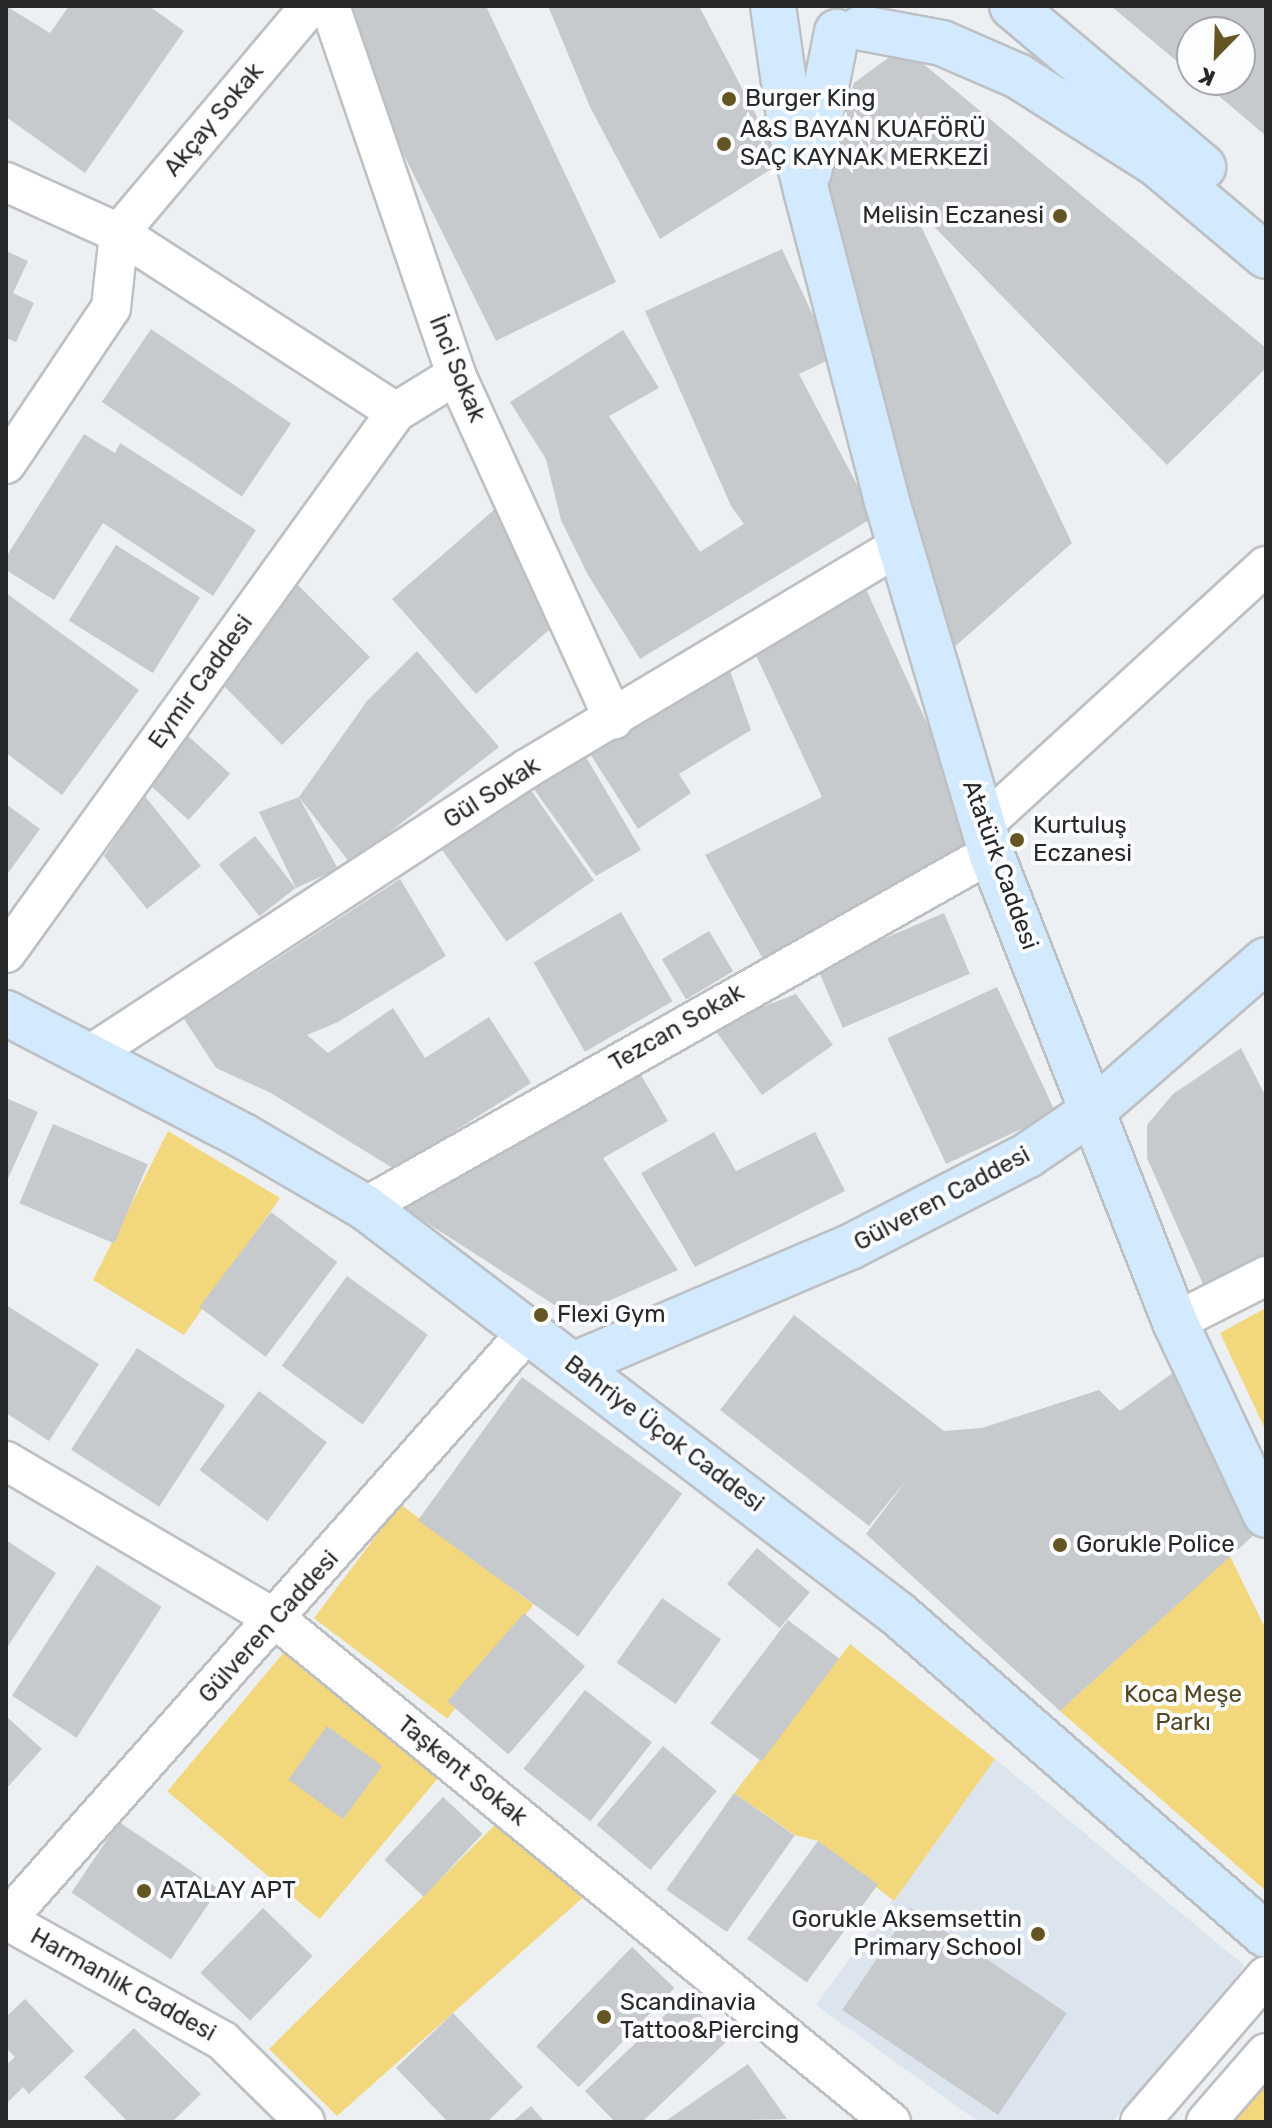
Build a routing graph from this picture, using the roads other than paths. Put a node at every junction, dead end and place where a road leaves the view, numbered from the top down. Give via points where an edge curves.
1 (310, 6) edge
2 (330, 6) edge
3 (773, 6) edge
4 (780, 6) edge
5 (1012, 6) edge
6 (864, 22) edge
7 (6, 182) edge
8 (806, 190) junction
9 (1266, 220) edge
10 (119, 233) junction
11 (1266, 256) edge
12 (456, 375) junction
13 (396, 412) junction
14 (6, 464) edge
15 (900, 545) junction
16 (1266, 566) edge
17 (614, 720) junction
18 (986, 839) junction
19 (6, 953) edge
20 (1266, 960) edge
21 (6, 1013) edge
22 (91, 1054) junction
23 (1094, 1110) junction
24 (365, 1207) junction
25 (1266, 1276) edge
26 (1175, 1322) junction
27 (529, 1330) junction
28 (573, 1365) junction
29 (6, 1461) edge
30 (1266, 1515) edge
31 (277, 1620) junction
32 (6, 1920) edge
33 (1266, 1935) edge
34 (1266, 1976) edge
35 (1266, 2053) edge
36 (305, 2122) edge
37 (891, 2122) edge
38 (1140, 2122) edge
39 (1206, 2122) edge

1 - 10 street, Akçay Sokak
2 - 12 street, İnci Sokak
3 - 8 street, Atatürk Caddesi via 791,131
4 - 6 street via 812,28
5 - 9 street
6 - 8 street
6 - 11 street via 942,43 1018,76 1158,165
7 - 10 street
8 - 15 street, Atatürk Caddesi
10 - 13 street
10 - 14 street via 111,308
12 - 13 street, Eymir Caddesi
12 - 17 street, İnci Sokak
13 - 19 street, Eymir Caddesi
15 - 17 street, Gül Sokak
15 - 18 street, Atatürk Caddesi
16 - 18 street, Tezcan Sokak
17 - 22 street, Gül Sokak via 528,768
18 - 23 street, Atatürk Caddesi
18 - 24 street, Tezcan Sokak
20 - 23 street, Gülveren Caddesi
21 - 22 street, Bahriye Üçok Caddesi
22 - 24 street, Bahriye Üçok Caddesi
23 - 26 street, Atatürk Caddesi
23 - 28 street, Gülveren Caddesi via 1028,1155 850,1247
24 - 27 street, Bahriye Üçok Caddesi
25 - 26 street
26 - 30 street, Atatürk Caddesi
27 - 28 street, Bahriye Üçok Caddesi
27 - 31 street, Gülveren Caddesi
28 - 33 street, Bahriye Üçok Caddesi via 898,1614
29 - 31 street, Taşkent Sokak
31 - 32 street, Gülveren Caddesi
31 - 37 street, Taşkent Sokak
32 - 36 street, Harmanlık Caddesi via 223,2041
34 - 38 street
35 - 39 street

